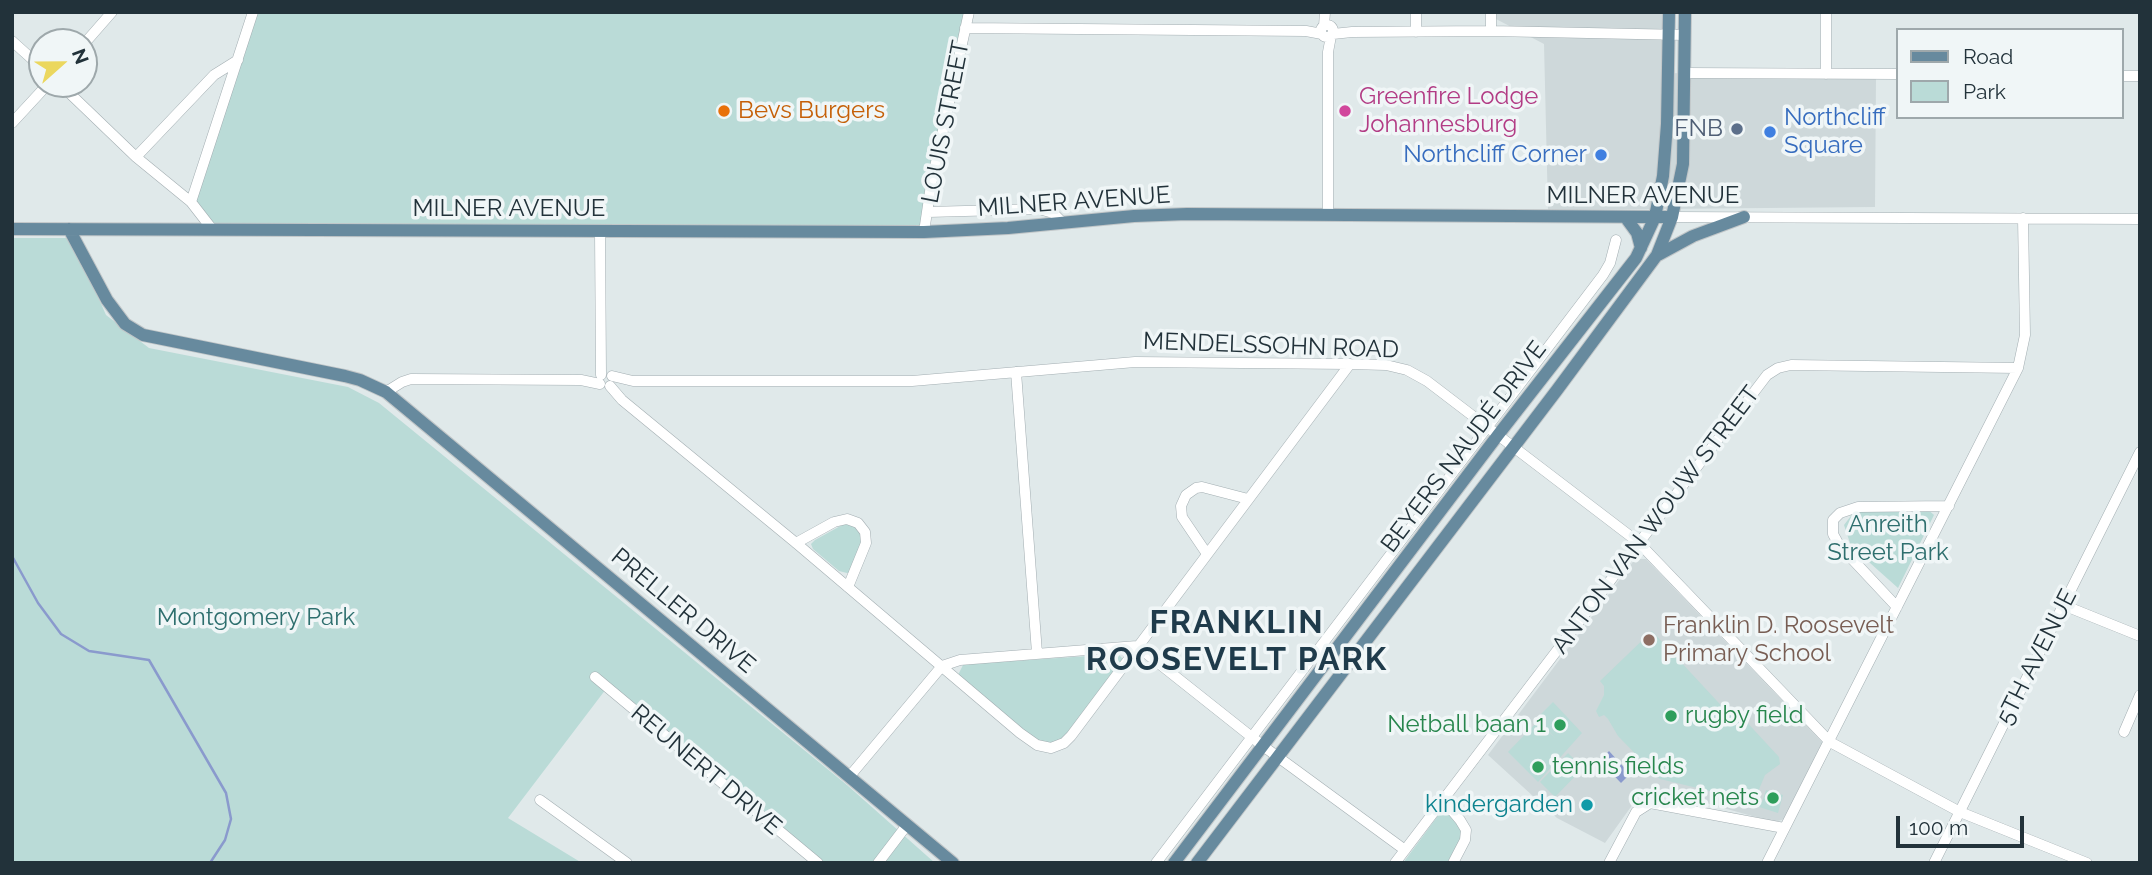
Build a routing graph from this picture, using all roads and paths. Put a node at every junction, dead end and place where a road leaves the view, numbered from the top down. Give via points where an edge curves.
1 (112, 12) edge
2 (253, 12) edge
3 (969, 12) edge
4 (1327, 12) edge
5 (1416, 12) edge
6 (1490, 12) edge
7 (1669, 12) edge
8 (1685, 12) edge
9 (1826, 12) edge
10 (98, 28) edge
11 (965, 29) junction
12 (1328, 31) junction
13 (1416, 32) junction
14 (1491, 32) junction
15 (1669, 35) junction
16 (1685, 35) junction
17 (12, 41) edge
18 (28, 55) edge
19 (238, 60) junction
20 (1685, 73) junction
21 (1826, 74) junction
22 (1896, 74) edge
23 (35, 98) edge
24 (75, 98) edge
25 (12, 123) edge
26 (136, 157) junction
27 (191, 202) junction
28 (928, 212) junction
29 (1328, 215) junction
30 (1655, 217) junction
31 (1672, 217) junction
32 (1744, 217) junction
33 (1626, 218) junction
34 (2023, 218) junction
35 (2140, 219) edge
36 (1062, 222) junction
37 (12, 229) edge
38 (69, 229) junction
39 (212, 229) junction
40 (600, 231) junction
41 (924, 232) junction
42 (1616, 240) dead end
43 (1641, 248) junction
44 (1657, 255) junction
45 (1350, 364) junction
46 (2018, 368) junction
47 (1016, 372) junction
48 (605, 380) junction
49 (386, 392) junction
50 (1487, 427) junction
51 (1498, 435) junction
52 (1513, 446) junction
53 (2140, 452) edge
54 (1248, 499) junction
55 (1949, 506) junction
56 (796, 542) junction
57 (1639, 542) junction
58 (1207, 554) junction
59 (848, 587) junction
60 (2063, 605) junction
61 (1897, 607) junction
62 (2140, 636) edge
63 (1137, 646) junction
64 (1037, 653) junction
65 (942, 666) junction
66 (595, 677) dead end
67 (2140, 695) edge
68 (2124, 732) dead end
69 (1252, 736) junction
70 (1830, 742) junction
71 (1263, 746) junction
72 (1278, 757) junction
73 (849, 777) junction
74 (540, 800) dead end
75 (1444, 801) junction
76 (1959, 811) junction
77 (907, 825) junction
78 (1784, 828) junction
79 (1405, 850) junction
80 (627, 863) edge
81 (818, 863) edge
82 (878, 863) edge
83 (953, 863) edge
84 (1156, 863) edge
85 (1174, 863) edge
86 (1197, 863) edge
87 (1395, 863) edge
88 (1453, 863) edge
89 (1609, 863) edge
90 (1767, 863) edge
91 (1934, 863) edge
92 (2087, 863) edge

1 - 10 street
2 - 19 street
3 - 11 street, LOUIS STREET
4 - 12 street
5 - 13 street
6 - 14 street
7 - 15 main road, BEYERS NAUDÉ DRIVE
8 - 16 main road, BEYERS NAUDÉ DRIVE
9 - 21 street
11 - 12 street
11 - 28 street, LOUIS STREET
12 - 13 street
12 - 29 street
13 - 14 street
14 - 15 street
15 - 16 street
15 - 30 main road, BEYERS NAUDÉ DRIVE via 1666,156
16 - 20 main road, BEYERS NAUDÉ DRIVE
17 - 18 street
19 - 26 street via 214,75
19 - 27 street
20 - 21 street
20 - 31 main road, BEYERS NAUDÉ DRIVE via 1683,164
21 - 22 street
23 - 25 street
24 - 26 street
26 - 27 street
27 - 39 street
28 - 36 street via 1039,209
28 - 41 street, LOUIS STREET
29 - 33 main road, MILNER AVENUE
29 - 36 main road, MILNER AVENUE via 1187,214
30 - 31 main road, MILNER AVENUE
30 - 33 main road, MILNER AVENUE
30 - 43 main road, BEYERS NAUDÉ DRIVE
31 - 32 street, MILNER AVENUE
31 - 44 main road, BEYERS NAUDÉ DRIVE
32 - 34 street, MILNER AVENUE
32 - 44 main road
33 - 43 main road
34 - 35 street, MILNER AVENUE
34 - 46 street via 2025,335
36 - 41 main road, MILNER AVENUE
37 - 38 main road, MILNER AVENUE
38 - 39 main road, MILNER AVENUE
38 - 49 main road via 116,314 142,335 345,376
39 - 40 main road, MILNER AVENUE
40 - 41 main road, MILNER AVENUE
40 - 48 street
42 - 50 street, BEYERS NAUDÉ DRIVE via 1603,275
43 - 51 main road, BEYERS NAUDÉ DRIVE
44 - 52 main road, BEYERS NAUDÉ DRIVE
45 - 47 street, MENDELSSOHN ROAD via 1135,362
45 - 50 street, MENDELSSOHN ROAD via 1395,367 1416,374
45 - 54 street
46 - 55 street
46 - 57 street, ANTON VAN WOUW STREET via 1778,368 1761,382
47 - 48 street, MENDELSSOHN ROAD via 897,382
47 - 64 street
48 - 49 street, MENDELSSOHN ROAD via 411,379
48 - 56 street via 622,400
49 - 73 main road, PRELLER DRIVE
50 - 51 street, MENDELSSOHN ROAD
50 - 69 street, BEYERS NAUDÉ DRIVE
51 - 52 street, MENDELSSOHN ROAD
51 - 71 main road, BEYERS NAUDÉ DRIVE
52 - 57 street, MENDELSSOHN ROAD
52 - 72 main road, BEYERS NAUDÉ DRIVE
53 - 60 street, 5TH AVENUE
54 - 58 street
54 - 58 street via 1202,487 1186,495 1182,517
55 - 61 street
55 - 61 street via 1858,507 1833,520 1839,545
56 - 59 street
56 - 59 street via 834,522 847,519 858,523 866,543
57 - 70 street, MENDELSSOHN ROAD
57 - 75 street, ANTON VAN WOUW STREET
58 - 63 street
59 - 65 street
60 - 62 street
60 - 76 street, 5TH AVENUE
61 - 70 street
63 - 64 street
63 - 65 street via 1071,736 1051,748 1028,740
63 - 69 street
64 - 65 street via 960,660
65 - 73 street
66 - 81 street, REUNERT DRIVE
67 - 68 street
69 - 71 street
69 - 84 street, BEYERS NAUDÉ DRIVE
70 - 76 street, MENDELSSOHN ROAD
70 - 78 street
71 - 72 street
71 - 85 main road, BEYERS NAUDÉ DRIVE
72 - 79 street
72 - 86 main road, BEYERS NAUDÉ DRIVE
73 - 77 main road, PRELLER DRIVE
74 - 80 street
75 - 79 street, ANTON VAN WOUW STREET
75 - 88 street via 1465,831
76 - 91 street, 5TH AVENUE
76 - 92 street, MENDELSSOHN ROAD
77 - 82 street
77 - 83 main road, PRELLER DRIVE
78 - 89 street via 1664,804 1644,805 1632,818
78 - 90 street
79 - 87 street, ANTON VAN WOUW STREET

